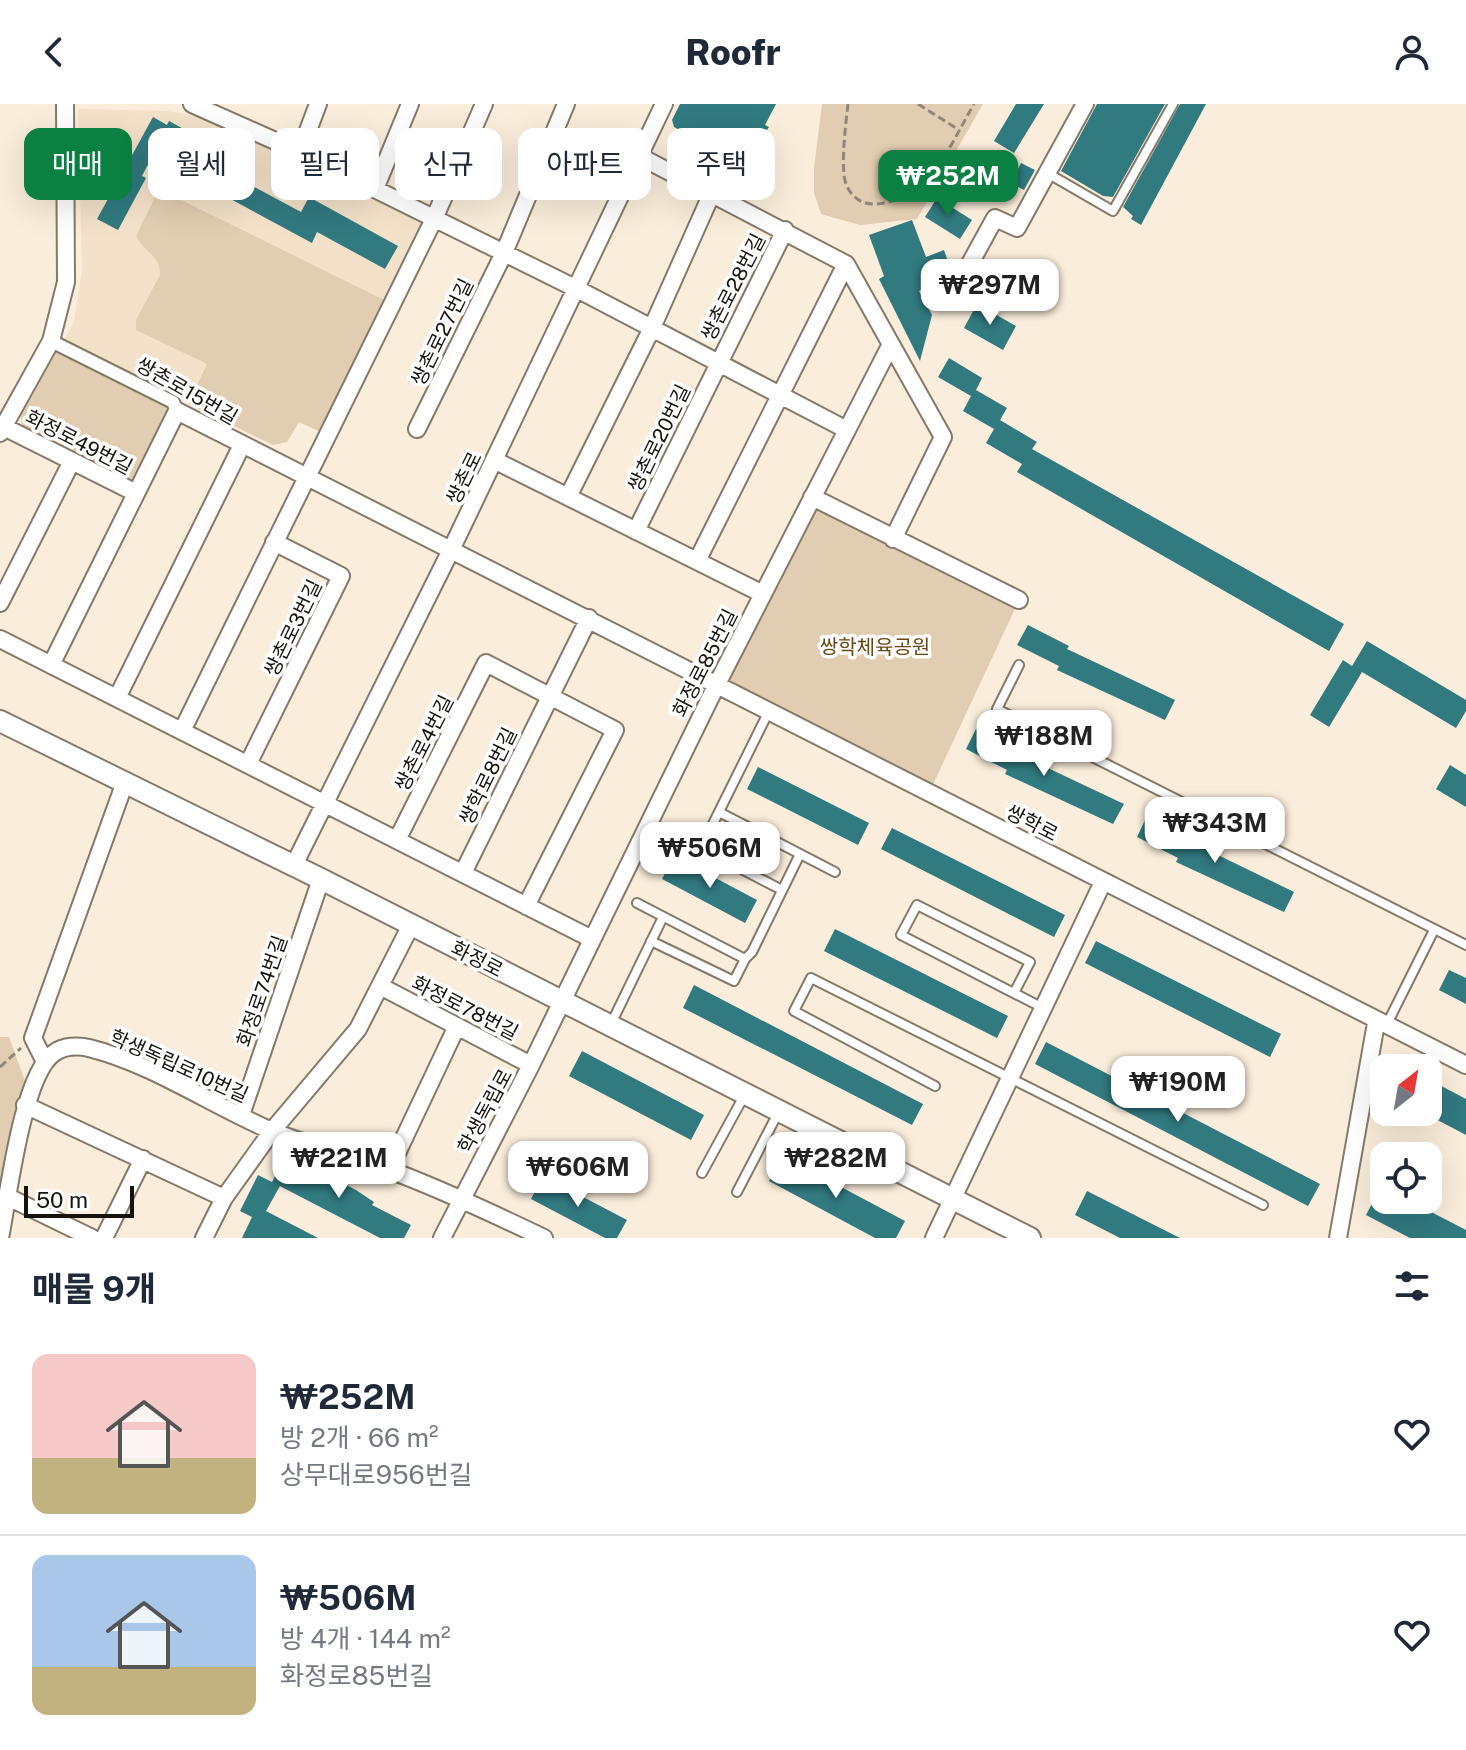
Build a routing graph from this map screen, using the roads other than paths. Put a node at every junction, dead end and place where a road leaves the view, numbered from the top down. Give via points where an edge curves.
1 (65, 104) edge
2 (192, 104) edge
3 (318, 104) edge
4 (410, 104) edge
5 (484, 104) edge
6 (566, 104) edge
7 (664, 104) edge
8 (1085, 104) edge
9 (1173, 104) edge
10 (228, 110) edge
11 (309, 128) edge
12 (651, 131) edge
13 (271, 135) edge
14 (1049, 174) junction
15 (379, 179) edge
16 (379, 191) edge
17 (618, 200) edge
18 (709, 200) edge
19 (726, 200) edge
20 (434, 219) junction
21 (785, 230) junction
22 (504, 253) junction
23 (846, 264) junction
24 (961, 280) dead end
25 (577, 289) junction
26 (651, 330) junction
27 (51, 341) junction
28 (890, 346) junction
29 (717, 363) junction
30 (780, 395) junction
31 (177, 411) junction
32 (417, 429) dead end
33 (2, 430) edge
34 (847, 430) junction
35 (242, 445) junction
36 (494, 460) junction
37 (72, 461) junction
38 (304, 476) junction
39 (136, 493) junction
40 (568, 497) junction
41 (812, 497) junction
42 (636, 531) junction
43 (893, 539) junction
44 (274, 542) junction
45 (451, 550) junction
46 (697, 561) junction
47 (763, 594) junction
48 (1019, 600) dead end
49 (0, 603) edge
50 (589, 618) junction
51 (0, 639) edge
52 (51, 665) junction
53 (1019, 665) dead end
54 (717, 684) junction
55 (550, 696) junction
56 (117, 698) junction
57 (769, 711) junction
58 (0, 721) edge
59 (182, 731) junction
60 (248, 764) junction
61 (125, 782) junction
62 (324, 803) junction
63 (719, 812) junction
64 (397, 840) junction
65 (800, 854) junction
66 (294, 865) junction
67 (835, 872) dead end
68 (463, 873) junction
69 (321, 879) junction
70 (1103, 882) junction
71 (782, 890) junction
72 (637, 903) dead end
73 (526, 906) junction
74 (663, 917) junction
75 (411, 925) junction
76 (1434, 930) junction
77 (592, 939) junction
78 (651, 941) junction
79 (1466, 945) edge
80 (745, 959) junction
81 (380, 986) junction
82 (1014, 993) junction
83 (562, 1002) junction
84 (1043, 1008) junction
85 (1381, 1025) junction
86 (457, 1026) junction
87 (610, 1026) junction
88 (45, 1062) junction
89 (531, 1065) junction
90 (1466, 1065) edge
91 (1011, 1076) junction
92 (935, 1086) dead end
93 (744, 1096) junction
94 (25, 1105) junction
95 (778, 1113) junction
96 (241, 1115) junction
97 (272, 1131) junction
98 (143, 1159) junction
99 (389, 1170) junction
100 (702, 1173) dead end
101 (737, 1192) dead end
102 (8, 1197) junction
103 (224, 1198) junction
104 (461, 1199) junction
105 (952, 1199) junction
106 (1263, 1205) dead end
107 (0, 1238) edge
108 (92, 1238) edge
109 (104, 1238) edge
110 (204, 1238) edge
111 (442, 1238) edge
112 (544, 1238) edge
113 (934, 1238) edge
114 (1030, 1238) edge
115 (1338, 1238) edge

1 - 27 street, 화정로49번길 via 66,282
2 - 10 street
3 - 11 street
4 - 15 street
5 - 20 street
6 - 22 street, 쌍촌로27번길
7 - 12 street, 쌍촌로
8 - 14 street
9 - 14 lane via 1113,211
10 - 13 street
14 - 24 street via 1017,228 995,218
16 - 20 street
17 - 25 street, 쌍촌로
18 - 26 street
19 - 21 street
20 - 22 street
20 - 38 street
21 - 23 street
21 - 29 street, 쌍촌로28번길
22 - 25 street
22 - 32 street, 쌍촌로27번길
23 - 28 street
23 - 30 street
25 - 26 street, 쌍촌로28번길
25 - 36 street, 쌍촌로
26 - 29 street, 쌍촌로28번길
26 - 40 street
27 - 31 street, 쌍촌로15번길 via 173,402
27 - 33 street, 화정로49번길
28 - 34 street, 화정로85번길
28 - 43 street via 943,437
29 - 30 street, 쌍촌로28번길
29 - 42 street, 쌍촌로20번길
30 - 34 street, 쌍촌로28번길
30 - 46 street
31 - 35 street, 쌍촌로15번길
31 - 39 street
33 - 37 street, 화정로49번길
34 - 41 street, 화정로85번길
35 - 38 street, 쌍촌로15번길
35 - 56 street
36 - 40 street
36 - 45 street, 쌍촌로
37 - 39 street, 화정로49번길
37 - 49 street
38 - 44 street
38 - 45 street, 쌍촌로15번길
39 - 52 street
40 - 42 street
41 - 43 street
41 - 47 street, 화정로85번길
42 - 46 street
43 - 48 street
44 - 59 street
44 - 60 street, 쌍촌로3번길 via 341,576
45 - 50 street, 쌍학로
45 - 62 street, 쌍촌로
46 - 47 street
47 - 54 street, 화정로85번길
50 - 54 street, 쌍학로
50 - 55 street, 쌍학로8번길
51 - 52 street
52 - 56 street
53 - 76 lane via 997,709
54 - 57 street, 쌍학로
54 - 77 street, 화정로85번길
55 - 64 street, 쌍촌로4번길 via 486,663
55 - 68 street, 쌍학로8번길
55 - 73 street via 615,730
56 - 59 street
57 - 63 lane
57 - 70 street, 쌍학로
58 - 61 street, 화정로
59 - 60 street
60 - 62 street
61 - 66 street, 화정로
61 - 88 street via 33,1038
62 - 64 street
62 - 66 street, 쌍촌로
63 - 65 lane
63 - 71 lane via 701,848
64 - 68 street
65 - 67 lane
65 - 71 lane
66 - 69 street, 화정로
68 - 73 street
69 - 75 street, 화정로
69 - 96 street, 화정로74번길
70 - 84 street
70 - 85 street, 쌍학로
71 - 80 lane
72 - 74 lane
73 - 77 street
74 - 78 lane
74 - 80 lane
75 - 81 street, 화정로78번길
75 - 83 street, 화정로
76 - 79 lane
76 - 85 lane
77 - 83 street, 화정로85번길
78 - 80 lane via 734,981
78 - 87 lane
81 - 86 street, 화정로78번길
81 - 97 street, 화정로78번길 via 358,1029
82 - 82 lane via 901,935 917,905 1030,962
82 - 84 lane
83 - 87 street, 화정로
83 - 89 street, 학생독립로
84 - 91 street
85 - 90 street, 쌍학로
85 - 115 street
86 - 89 street, 화정로78번길
86 - 99 street
87 - 93 street, 화정로
88 - 94 street
88 - 96 street, 학생독립로10번길 via 68,1047 87,1047
89 - 104 street, 학생독립로
91 - 92 lane via 811,978 794,1011
91 - 105 street
91 - 106 lane
93 - 95 street, 화정로
93 - 100 lane
94 - 98 street
94 - 102 street
95 - 101 lane
95 - 105 street, 화정로
96 - 97 street, 학생독립로10번길
97 - 99 street, 학생독립로10번길
97 - 103 street, 화정로78번길
98 - 103 street
98 - 109 street
99 - 104 street, 학생독립로10번길
102 - 107 street
102 - 108 street
103 - 110 street, 화정로78번길
104 - 111 street, 학생독립로
104 - 112 street, 학생독립로10번길
105 - 113 street
105 - 114 street, 화정로

